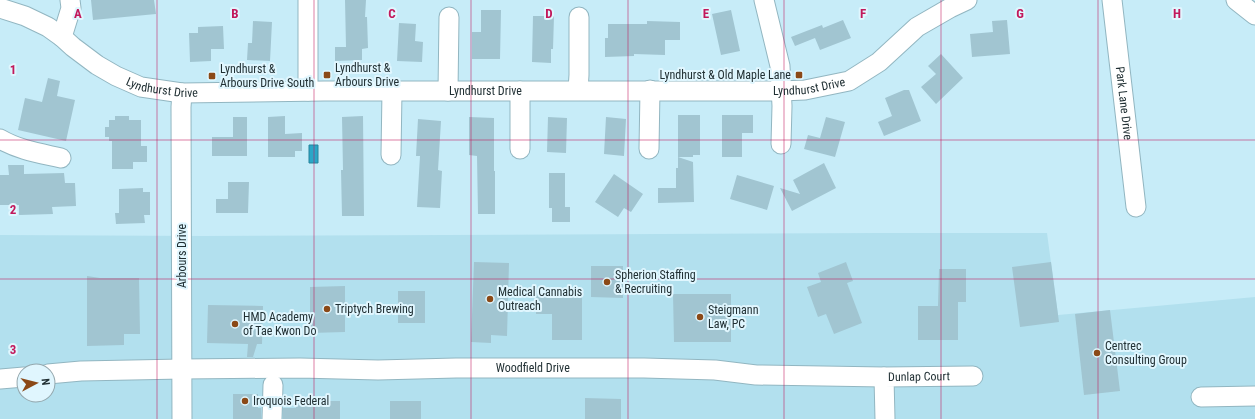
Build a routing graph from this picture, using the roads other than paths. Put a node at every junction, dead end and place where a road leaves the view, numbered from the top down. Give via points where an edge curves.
1 (70, 0) edge
2 (308, 0) edge
3 (764, 0) edge
4 (967, 0) edge
5 (1112, 0) edge
6 (1236, 0) edge
7 (948, 4) edge
8 (0, 8) edge
9 (1255, 15) edge
10 (449, 17) dead end
11 (579, 17) dead end
12 (62, 37) junction
13 (578, 90) junction
14 (650, 90) junction
15 (308, 91) junction
16 (392, 91) junction
17 (448, 91) junction
18 (520, 91) junction
19 (781, 91) junction
20 (182, 93) junction
21 (0, 139) edge
22 (781, 144) dead end
23 (520, 149) dead end
24 (649, 149) dead end
25 (390, 155) dead end
26 (61, 158) dead end
27 (1136, 206) dead end
28 (182, 369) junction
29 (56, 373) edge
30 (973, 376) dead end
31 (884, 377) junction
32 (16, 378) edge
33 (0, 379) edge
34 (272, 384) dead end
35 (1255, 396) edge
36 (1201, 397) dead end
37 (182, 419) edge
38 (272, 419) edge
39 (885, 419) edge

1 - 12 street via 72,8
2 - 15 street
3 - 19 street via 780,66
4 - 7 street, Lyndhurst Drive
5 - 27 street, Park Lane Drive
6 - 9 street
7 - 19 street, Lyndhurst Drive via 917,26 879,62 849,81 805,90
8 - 12 street, Lyndhurst Drive via 25,16
10 - 17 street
11 - 13 street
12 - 20 street, Lyndhurst Drive via 72,47 116,76 141,87
13 - 14 street, Lyndhurst Drive
13 - 18 street, Lyndhurst Drive
14 - 19 street, Lyndhurst Drive
14 - 24 street
15 - 16 street, Lyndhurst Drive
15 - 20 street, Lyndhurst Drive
16 - 17 street, Lyndhurst Drive
16 - 25 street
17 - 18 street, Lyndhurst Drive
18 - 23 street
19 - 22 street
20 - 28 street, Arbours Drive
21 - 26 street via 30,152
28 - 29 street, Woodfield Drive
28 - 31 street, Woodfield Drive via 672,368 756,375
28 - 37 street, Arbours Drive
30 - 31 street, Dunlap Court
31 - 39 street, Dunlap Court
32 - 33 street
34 - 38 street
35 - 36 street

